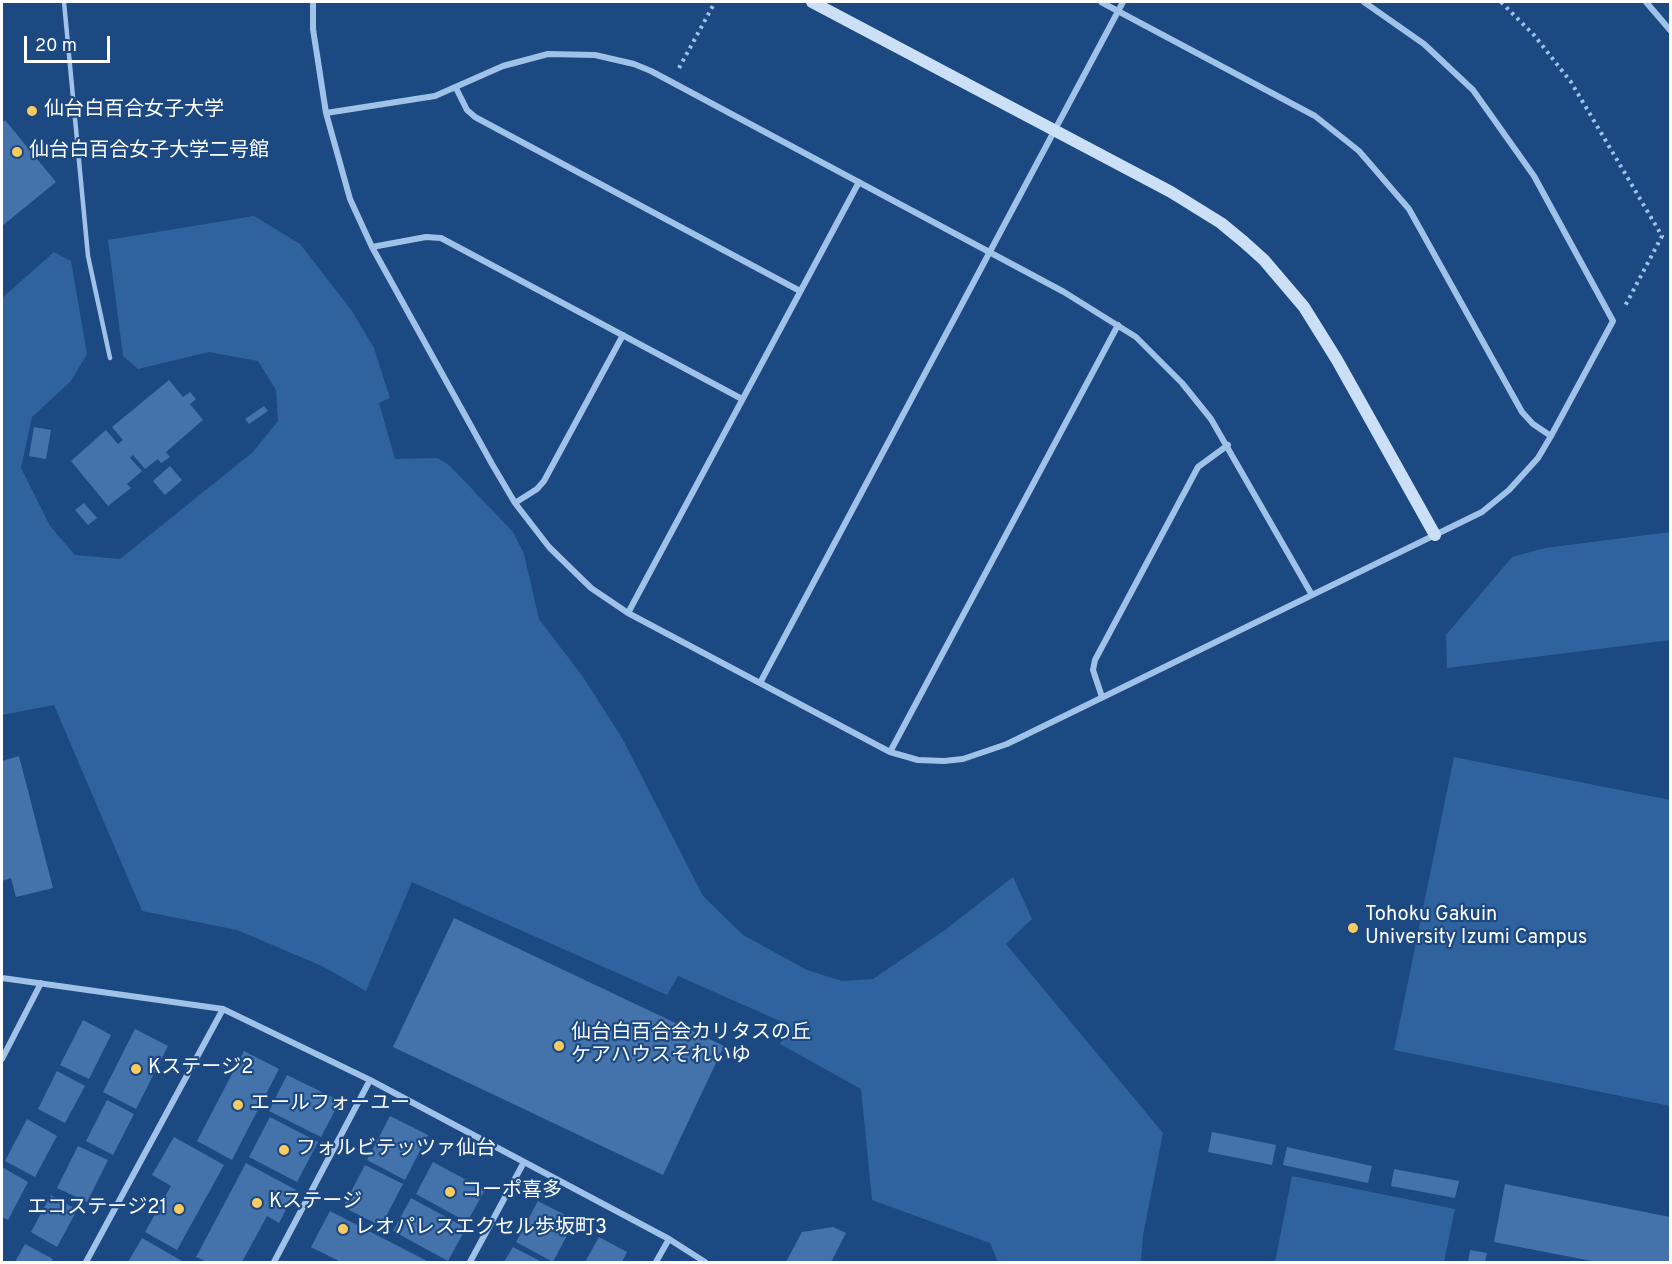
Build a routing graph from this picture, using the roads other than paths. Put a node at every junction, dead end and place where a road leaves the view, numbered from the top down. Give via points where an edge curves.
1 (64, 2) edge
2 (313, 2) edge
3 (812, 2) edge
4 (1101, 2) edge
5 (1123, 2) edge
6 (1364, 2) edge
7 (1646, 2) edge
8 (1118, 10) junction
9 (1671, 30) edge
10 (456, 88) junction
11 (326, 113) junction
12 (1054, 131) junction
13 (859, 182) junction
14 (372, 247) junction
15 (990, 252) junction
16 (800, 291) junction
17 (1118, 326) junction
18 (623, 335) junction
19 (110, 358) dead end
20 (742, 399) junction
21 (1551, 436) junction
22 (1228, 445) junction
23 (515, 503) junction
24 (1435, 535) junction
25 (1312, 595) junction
26 (628, 613) junction
27 (760, 683) junction
28 (1102, 698) junction
29 (890, 752) junction
30 (2, 978) edge
31 (41, 983) junction
32 (223, 1010) junction
33 (2, 1059) edge
34 (370, 1080) junction
35 (524, 1162) junction
36 (669, 1239) junction
37 (86, 1263) edge
38 (274, 1263) edge
39 (470, 1263) edge
40 (656, 1263) edge
41 (705, 1263) edge

1 - 19 lane via 88,256
2 - 11 street via 313,29
3 - 12 street
4 - 8 street
5 - 8 street
6 - 21 street via 1424,44 1479,97 1534,176 1613,321
7 - 9 street
8 - 12 street
8 - 21 street via 1315,116 1359,151 1408,209 1522,412
10 - 11 street via 410,101
10 - 13 street via 519,61 548,54 572,53 634,64
10 - 16 street via 475,117
11 - 14 street via 351,200
12 - 15 street
12 - 24 street via 1198,208 1264,260 1304,307 1321,334
13 - 15 street
13 - 16 street
14 - 18 street via 441,238
14 - 23 street
15 - 17 street via 1083,302
15 - 27 street
16 - 20 street
17 - 22 street via 1145,346 1182,383
17 - 29 street
18 - 20 street
18 - 23 street via 544,481
20 - 26 street
21 - 24 street via 1538,458 1496,503
22 - 25 street
22 - 28 street via 1198,467 1095,660 1093,670
23 - 26 street via 569,569
24 - 25 street
25 - 28 street
26 - 27 street
27 - 29 street
28 - 29 street via 1007,744 963,759 918,760
30 - 31 street
31 - 32 street
31 - 33 street
32 - 34 street
32 - 37 street
34 - 35 street
34 - 38 street
35 - 36 street
35 - 39 street
36 - 40 street
36 - 41 street

